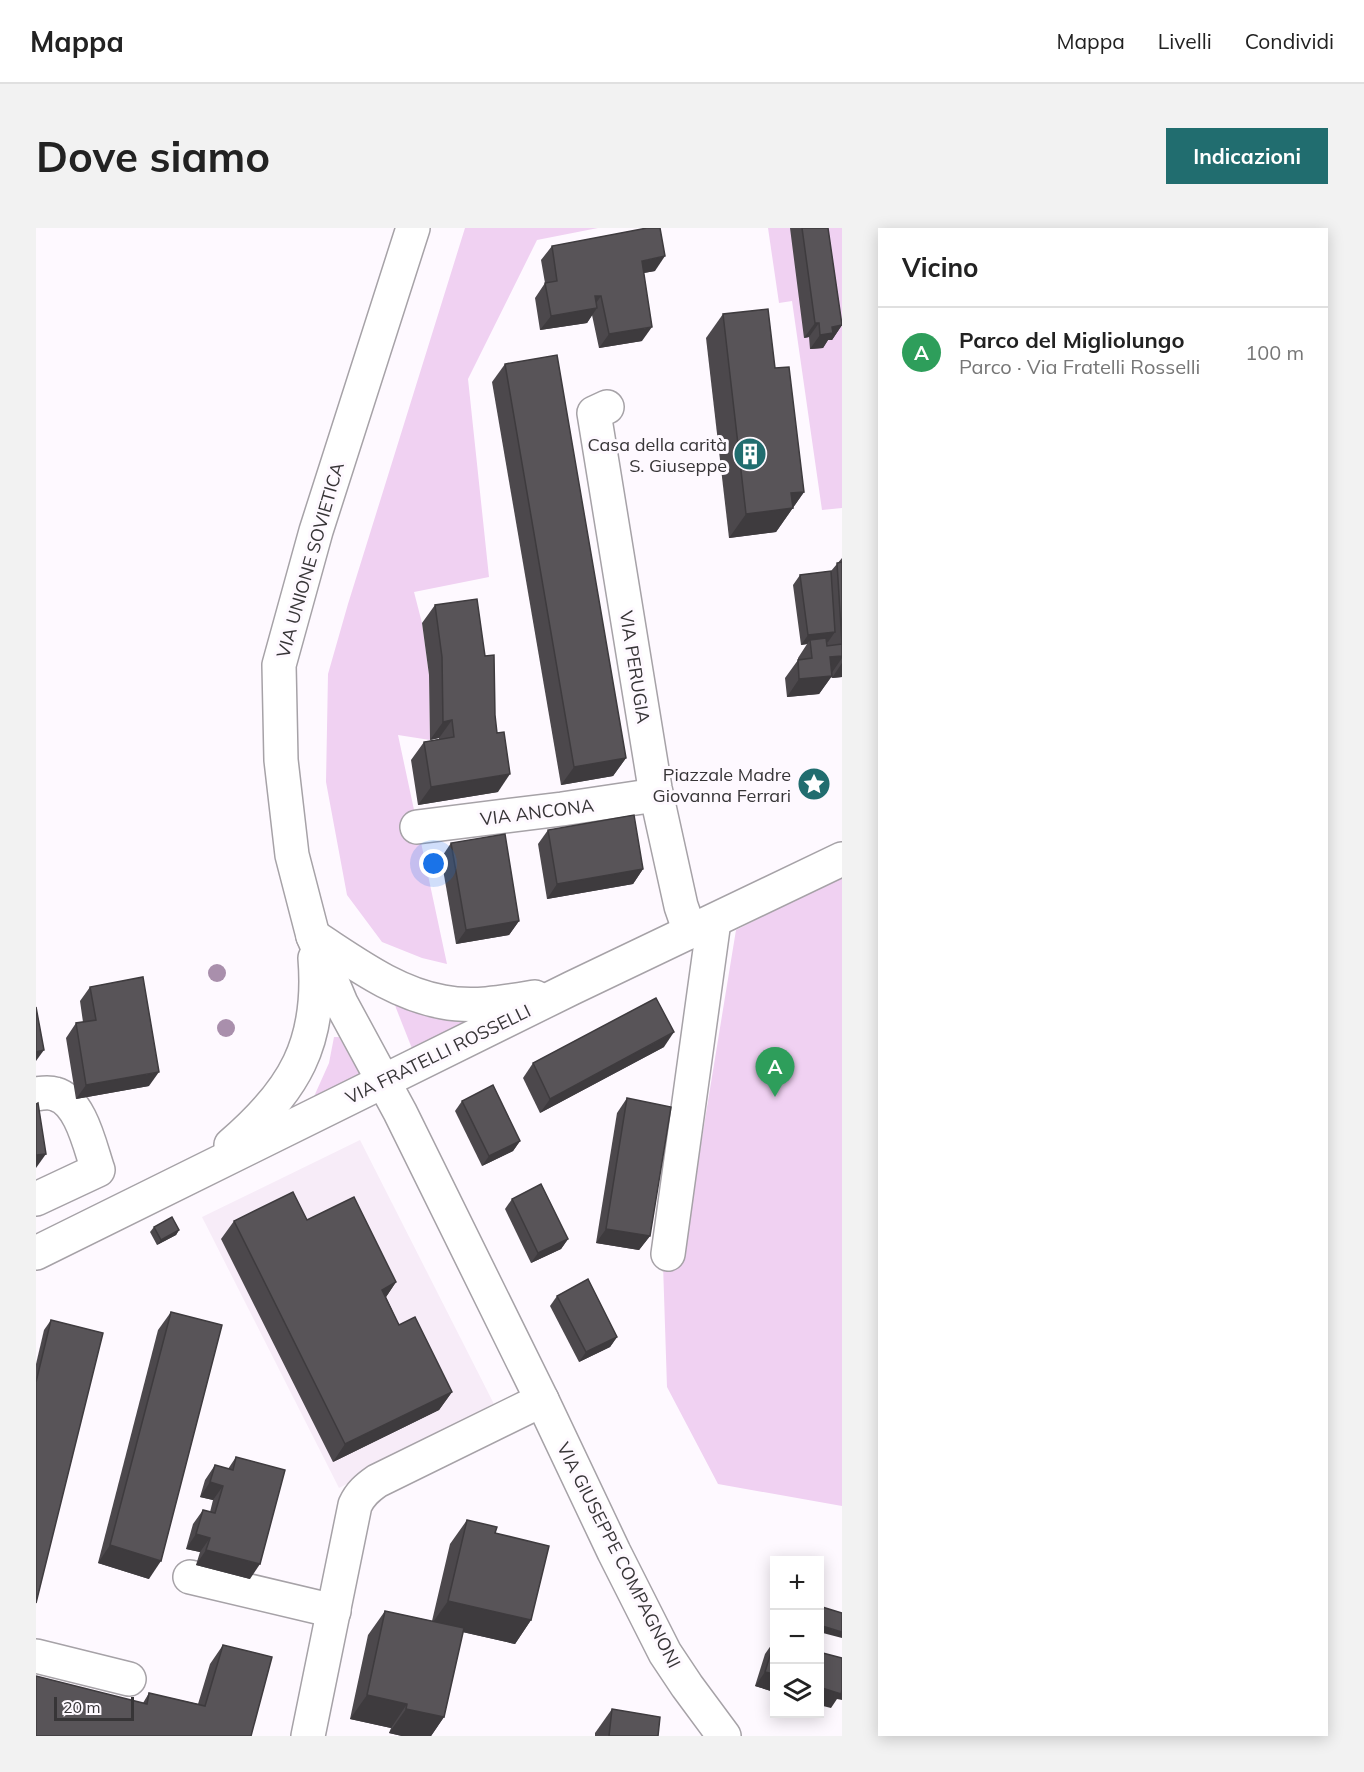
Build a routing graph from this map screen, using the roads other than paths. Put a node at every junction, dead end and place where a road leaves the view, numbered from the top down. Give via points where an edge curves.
1 (414, 228) edge
2 (606, 407) dead end
3 (656, 795) junction
4 (417, 827) dead end
5 (842, 859) edge
6 (702, 926) junction
7 (314, 936) junction
8 (572, 988) junction
9 (383, 1081) junction
10 (36, 1094) edge
11 (201, 1171) junction
12 (42, 1196) edge
13 (71, 1236) junction
14 (36, 1253) edge
15 (668, 1254) dead end
16 (542, 1400) junction
17 (190, 1577) dead end
18 (334, 1611) junction
19 (36, 1656) edge
20 (129, 1679) dead end
21 (309, 1736) edge
22 (724, 1736) edge

1 - 7 street, VIA UNIONE SOVIETICA via 316,531 279,665 281,760 292,855
2 - 3 street, VIA PERUGIA via 594,413
3 - 4 street, VIA ANCONA
3 - 6 street, VIA PERUGIA via 681,906
5 - 6 street, VIA FRATELLI ROSSELLI
6 - 8 street, VIA FRATELLI ROSSELLI
6 - 15 street
7 - 8 street via 380,980 445,1003 484,1004
7 - 9 street, VIA UNIONE SOVIETICA via 342,1003
7 - 11 street, VIA UNIONE SOVIETICA via 316,1006 312,1029 295,1071 271,1107
8 - 9 street, VIA FRATELLI ROSSELLI
9 - 11 street, VIA FRATELLI ROSSELLI
9 - 16 street, VIA GIUSEPPE COMPAGNONI
10 - 12 street via 62,1096 72,1105 98,1170
11 - 13 street, VIA FRATELLI ROSSELLI
12 - 13 street
13 - 14 street, VIA FRATELLI ROSSELLI
16 - 18 street via 364,1491 355,1505
16 - 22 street, VIA GIUSEPPE COMPAGNONI via 665,1653
17 - 18 street
18 - 21 street
19 - 20 street

